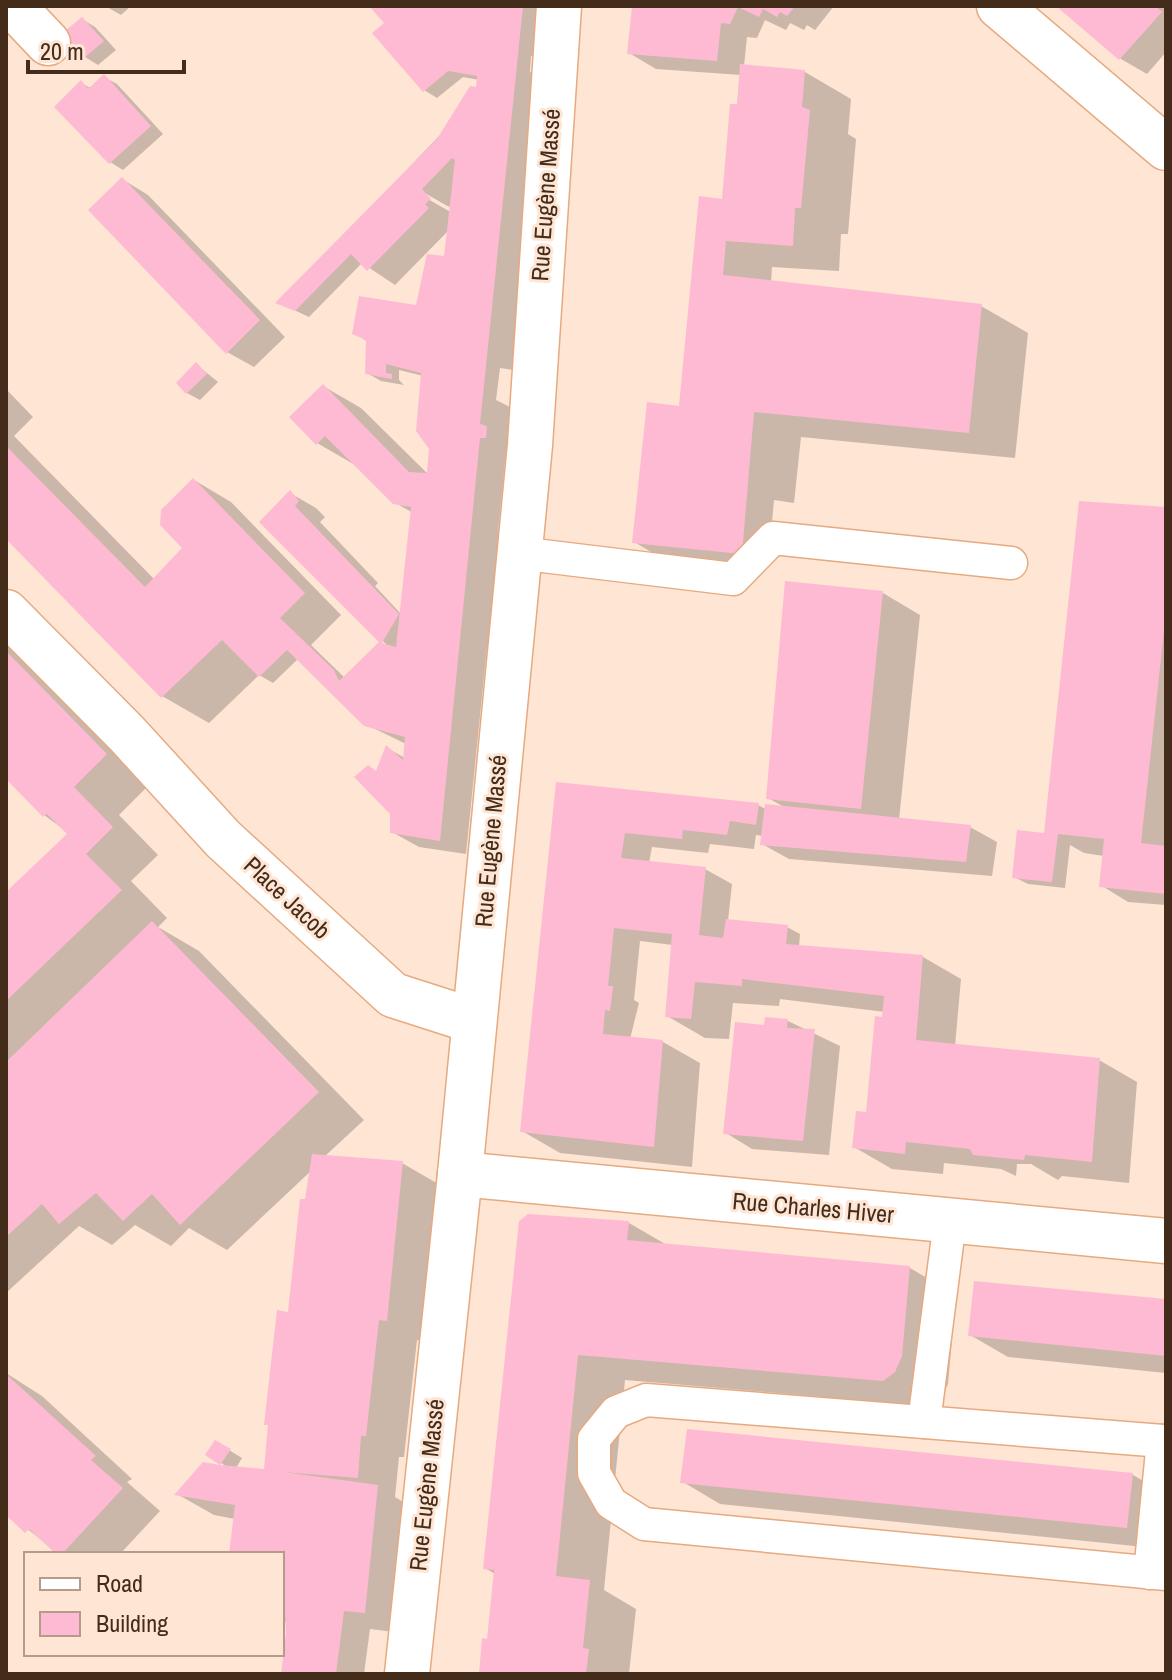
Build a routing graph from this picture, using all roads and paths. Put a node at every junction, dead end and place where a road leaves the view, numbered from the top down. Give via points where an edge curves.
1 (13, 6) edge
2 (559, 6) edge
3 (999, 6) edge
4 (48, 43) dead end
5 (1166, 148) edge
6 (518, 553) junction
7 (1011, 563) dead end
8 (6, 612) edge
9 (474, 1021) junction
10 (460, 1174) junction
11 (950, 1221) junction
12 (1166, 1241) edge
13 (924, 1422) junction
14 (1164, 1442) edge
15 (1158, 1574) edge
16 (407, 1674) edge

1 - 4 street
2 - 6 street, Rue Eugène Massé
3 - 5 street
6 - 7 lane via 733,579 773,538
6 - 9 street, Rue Eugène Massé
8 - 9 street, Place Jacob via 223,839 393,995
9 - 10 street, Rue Eugène Massé
10 - 11 street, Rue Charles Hiver
10 - 16 street, Rue Eugène Massé
11 - 12 street, Rue Charles Hiver
11 - 13 lane
13 - 14 lane
13 - 15 lane via 646,1400 616,1412 594,1439 594,1473 611,1503 644,1524
14 - 15 lane

